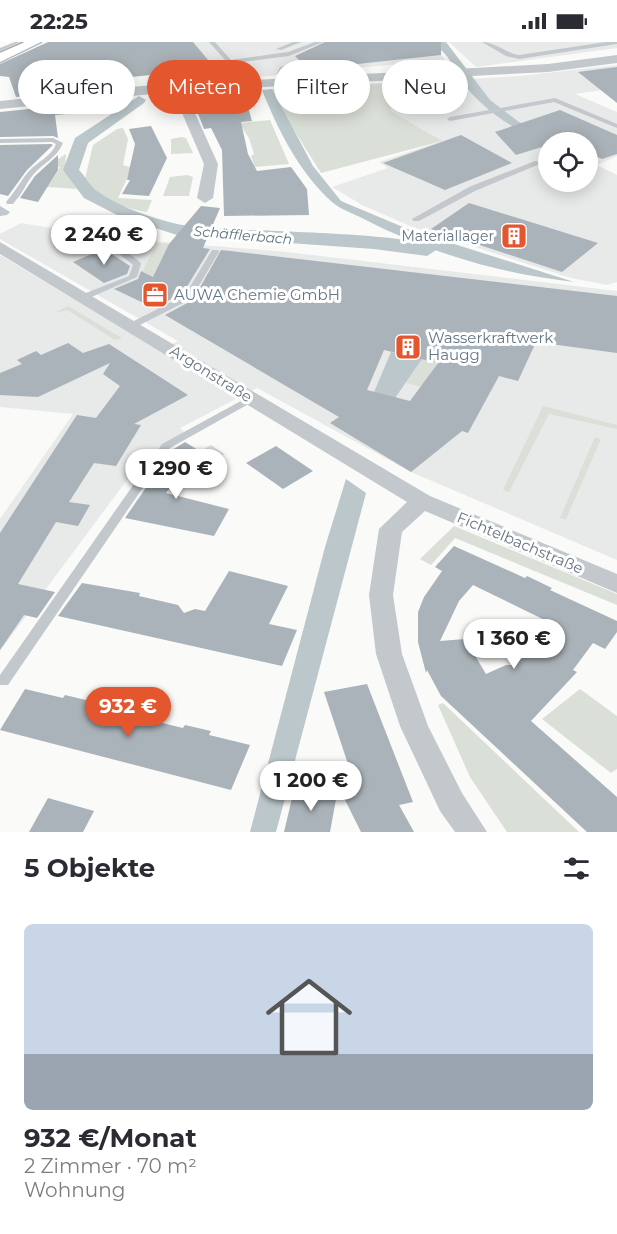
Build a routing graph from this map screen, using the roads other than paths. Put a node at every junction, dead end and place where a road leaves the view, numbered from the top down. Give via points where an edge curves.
1 (7, 42) edge
2 (20, 42) edge
3 (33, 42) edge
4 (212, 42) edge
5 (298, 42) edge
6 (320, 42) edge
7 (485, 42) edge
8 (617, 42) edge
9 (0, 45) edge
10 (0, 50) edge
11 (0, 57) edge
12 (617, 59) edge
13 (226, 60) edge
14 (231, 60) edge
15 (236, 60) edge
16 (370, 78) edge
17 (147, 92) edge
18 (0, 105) edge
19 (189, 114) edge
20 (450, 119) dead end
21 (617, 126) edge
22 (0, 141) edge
23 (538, 162) dead end
24 (205, 198) dead end
25 (4, 208) edge
26 (416, 219) dead end
27 (103, 246) dead end
28 (0, 247) edge
29 (215, 252) dead end
30 (84, 297) junction
31 (133, 325) junction
32 (250, 399) junction
33 (422, 501) junction
34 (617, 584) edge
35 (3, 681) dead end
36 (472, 832) edge

1 - 9 street
2 - 10 lane
3 - 11 street
4 - 13 lane
5 - 14 lane
6 - 15 lane via 289,54
7 - 8 lane via 519,57
12 - 16 street via 525,70
17 - 18 street
19 - 24 street via 211,164
20 - 21 lane via 555,100
22 - 25 lane via 60,143 58,152 27,178 24,188
23 - 26 lane via 472,189
27 - 30 lane via 116,248 137,264 133,277
28 - 30 street, Argonstraße
29 - 31 lane via 188,297
30 - 31 street, Argonstraße
31 - 32 street, Argonstraße
32 - 33 street, Argonstraße
32 - 35 lane via 166,446
33 - 34 street, Fichtelbachstraße
33 - 36 street via 391,529 381,594 388,654 414,726 451,802

